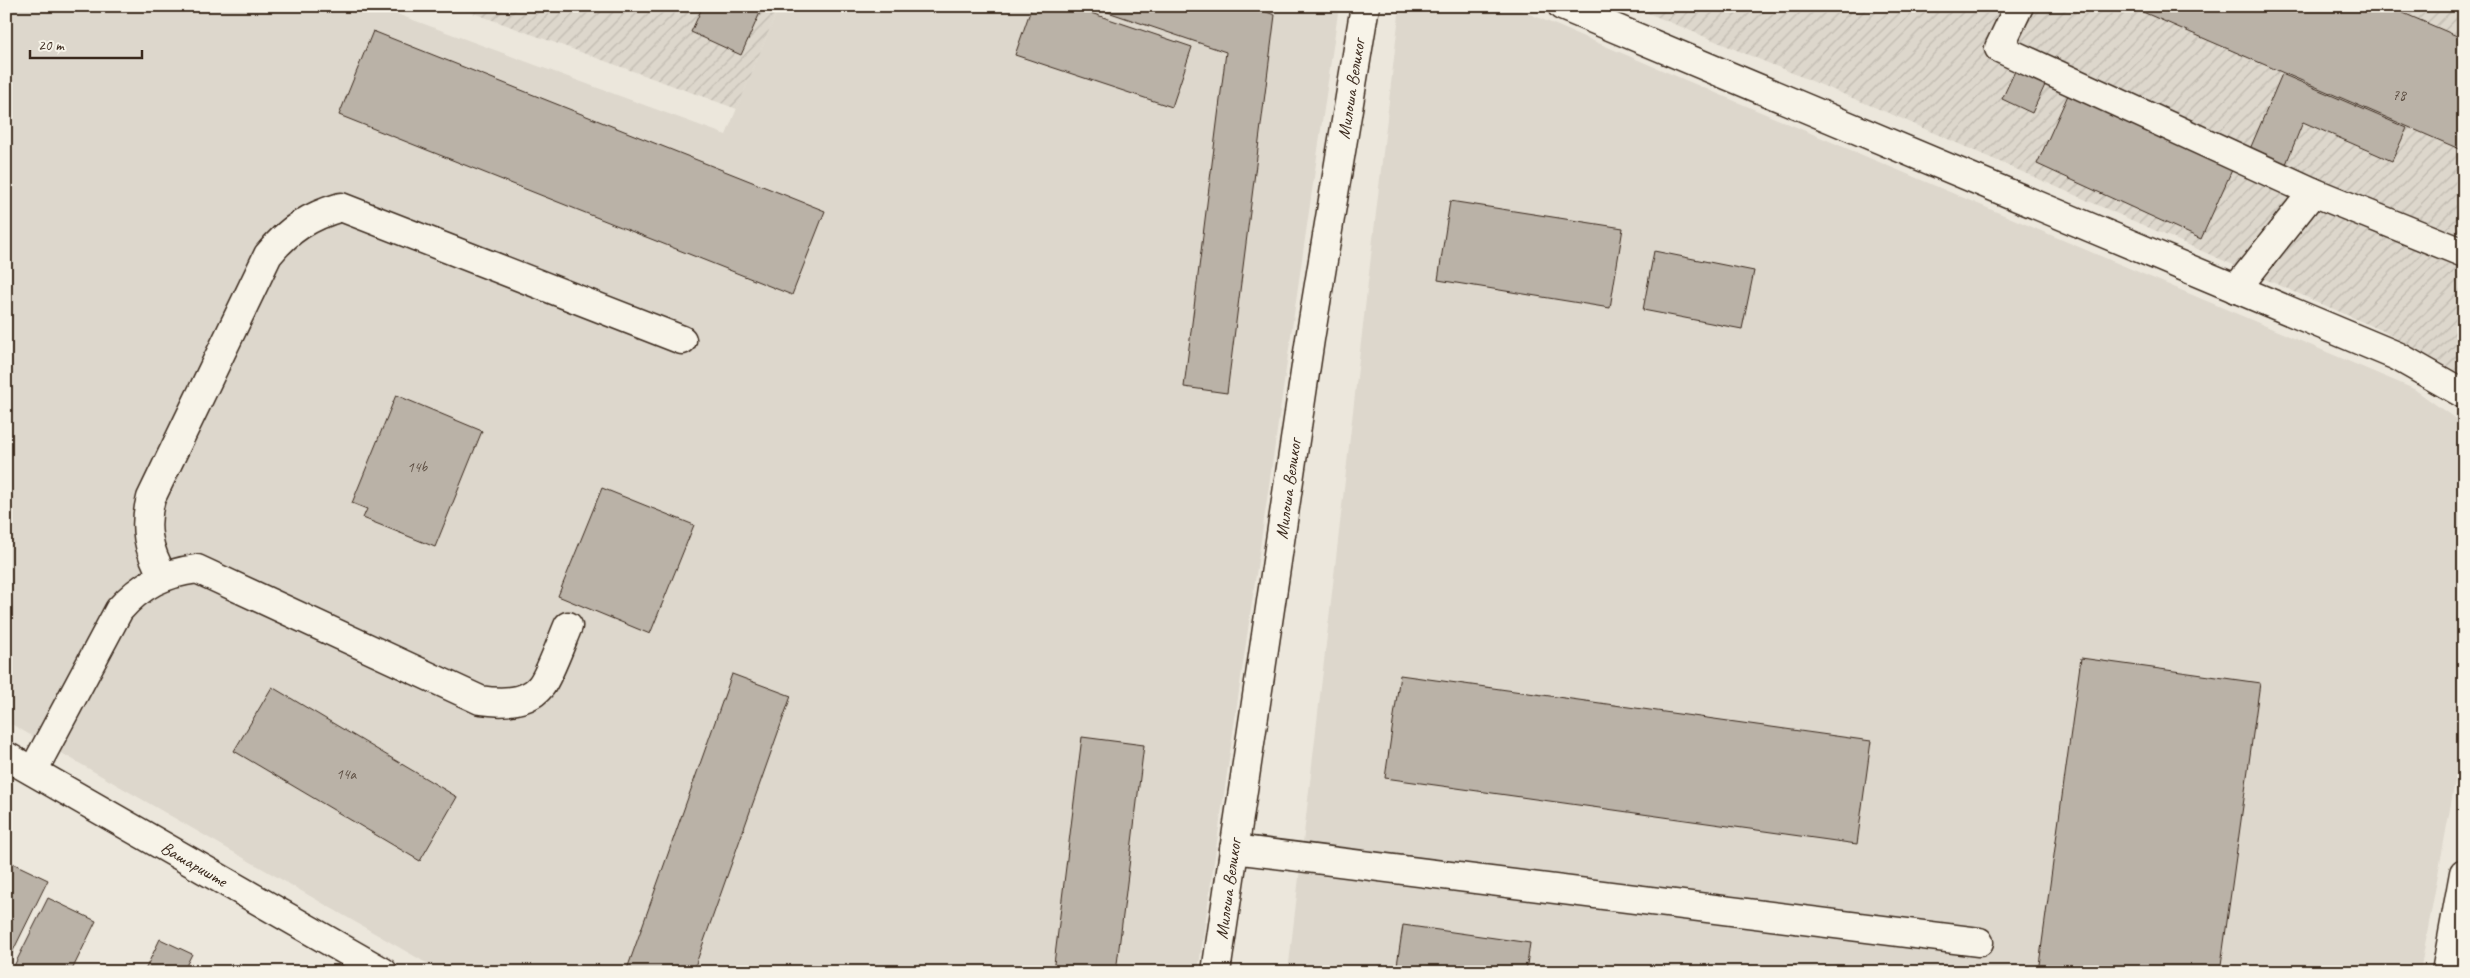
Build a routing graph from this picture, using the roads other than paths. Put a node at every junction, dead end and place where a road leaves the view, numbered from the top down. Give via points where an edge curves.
1 (1365, 6) edge
2 (1562, 6) edge
3 (2019, 6) edge
4 (2313, 192) junction
5 (2464, 253) edge
6 (2236, 289) junction
7 (682, 340) dead end
8 (2464, 394) edge
9 (163, 576) junction
10 (568, 626) dead end
11 (6, 756) edge
12 (33, 771) junction
13 (1234, 849) junction
14 (2464, 872) edge
15 (1979, 942) dead end
16 (382, 972) edge
17 (1216, 972) edge
18 (2446, 972) edge

1 - 13 street, Милоша Великог via 1310,339
2 - 6 street
3 - 4 street via 1999,48
4 - 5 street
4 - 6 street
6 - 8 street via 2397,356
7 - 9 street via 341,207 318,214 297,225 268,255 151,498 147,540
9 - 10 street via 197,569 480,700 498,703 530,695 541,686
9 - 12 street via 132,595 119,610
11 - 12 street, Вашариште
12 - 16 street, Вашариште
13 - 15 street
13 - 17 street, Милоша Великог
14 - 18 street

